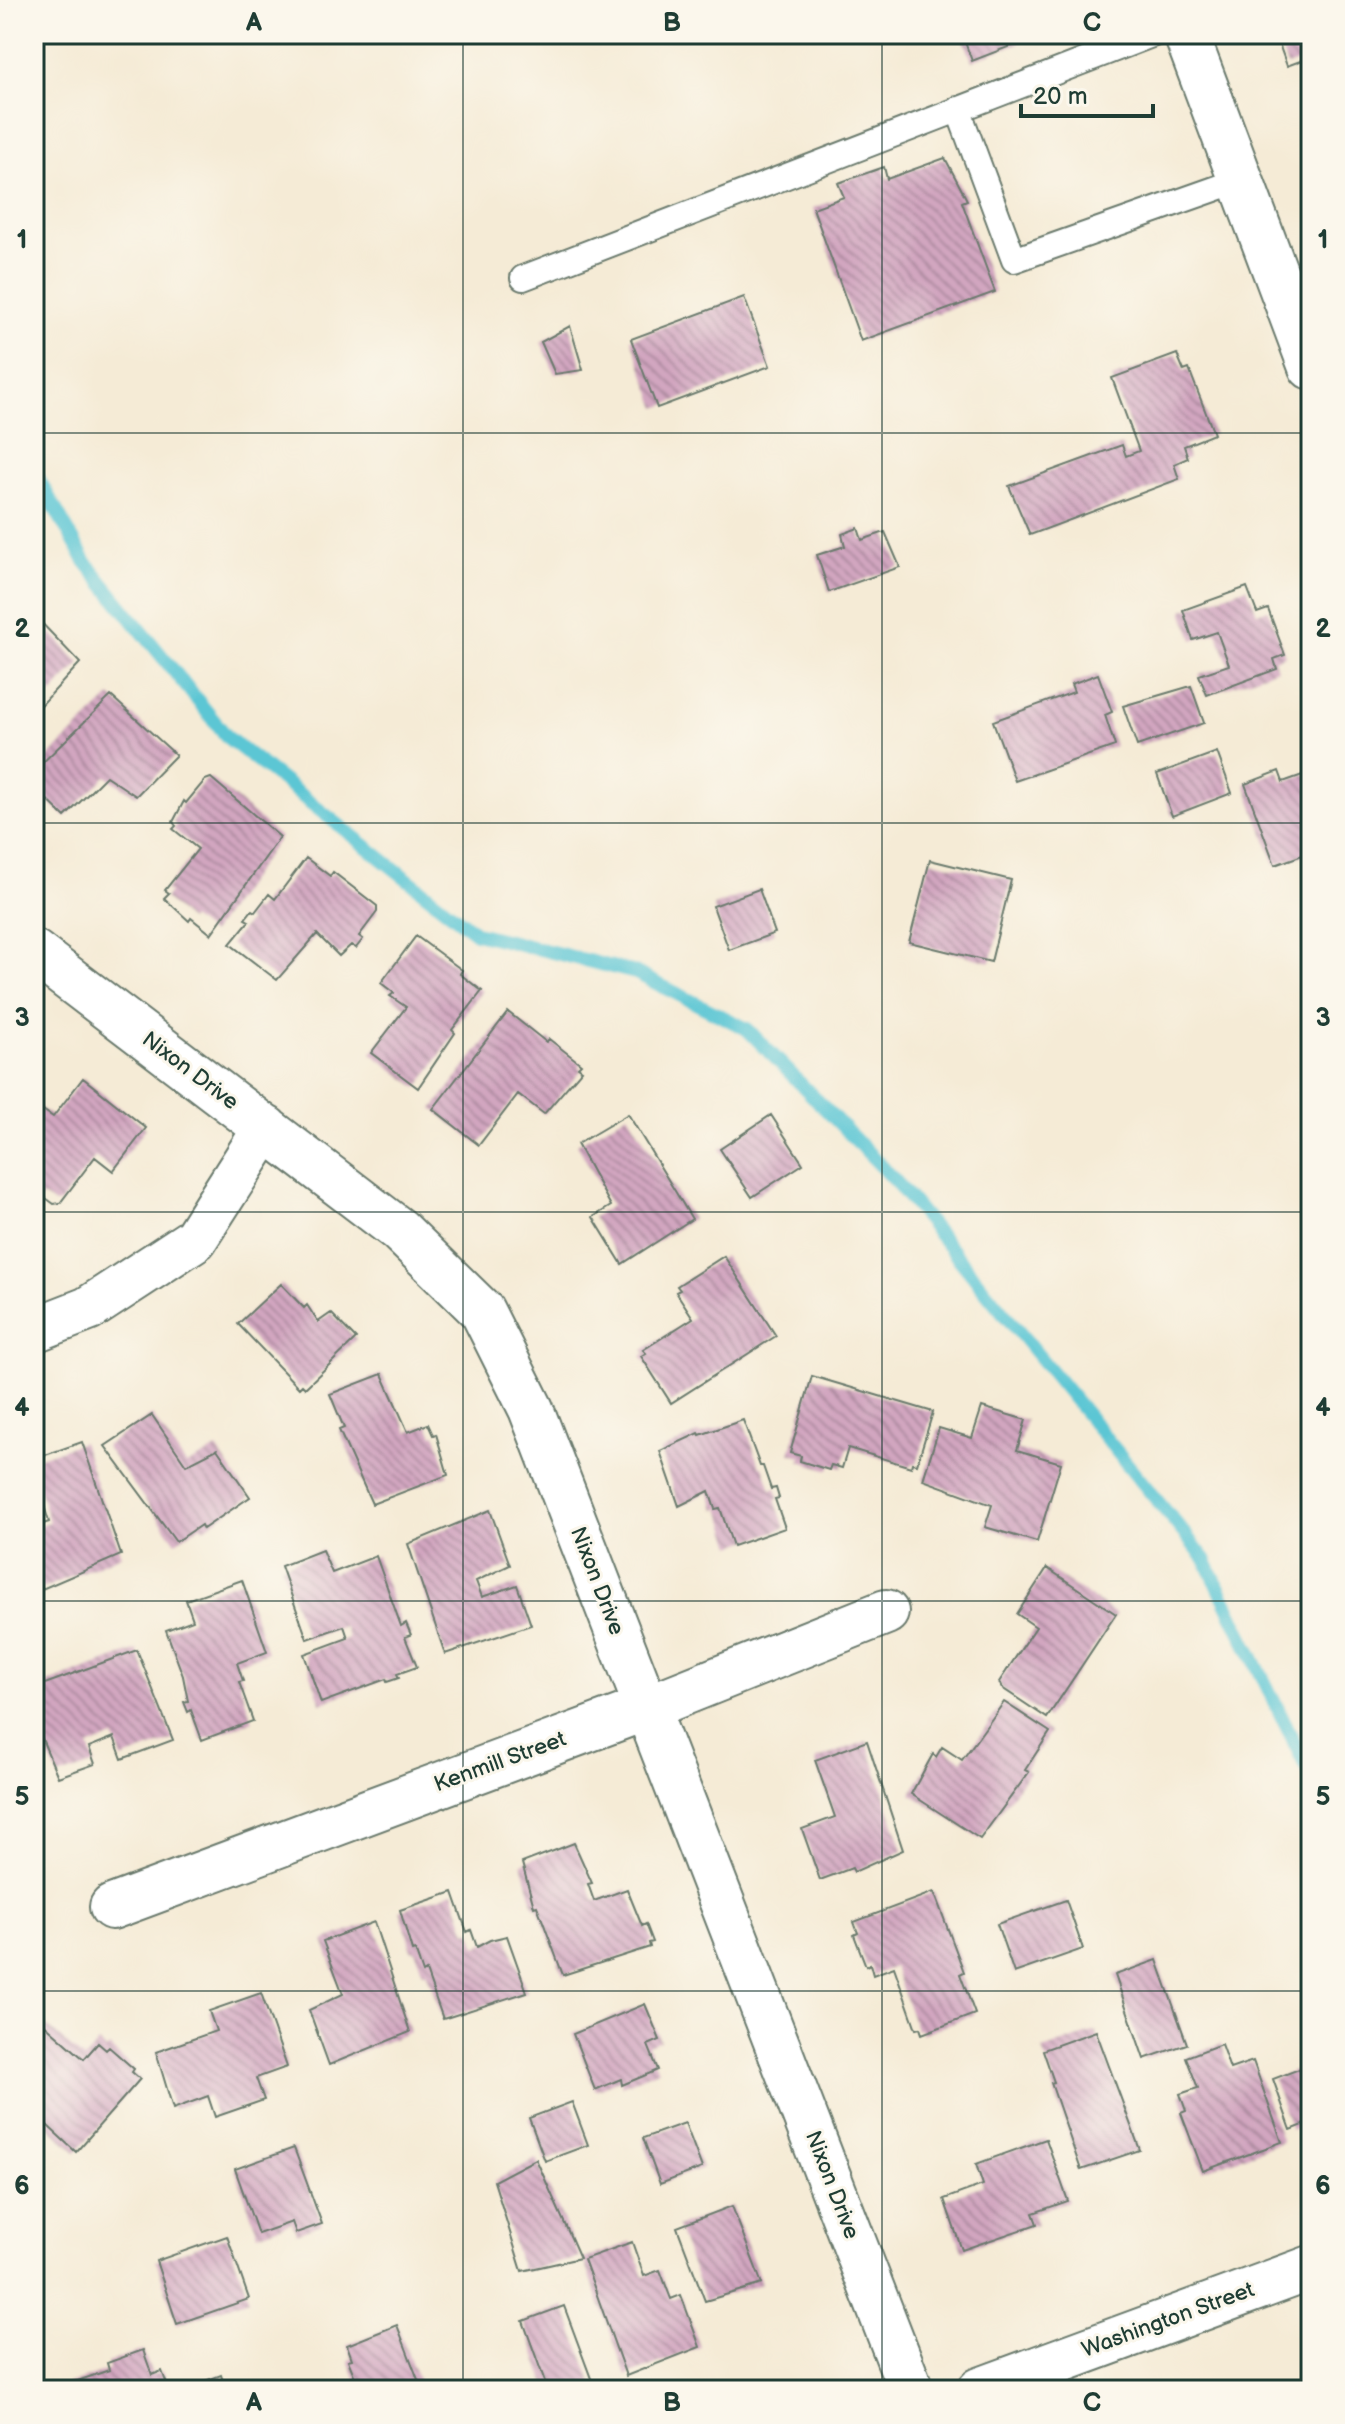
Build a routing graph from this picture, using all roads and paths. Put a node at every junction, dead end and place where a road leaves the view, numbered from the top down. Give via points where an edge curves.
1 (1154, 34) edge
2 (1186, 34) edge
3 (958, 109) junction
4 (1243, 179) junction
5 (523, 278) dead end
6 (1311, 367) edge
7 (34, 952) edge
8 (266, 1128) junction
9 (34, 1330) edge
10 (886, 1612) dead end
11 (646, 1708) junction
12 (112, 1907) dead end
13 (1311, 2268) edge
14 (911, 2390) edge
15 (980, 2390) edge

1 - 3 lane
2 - 4 street
3 - 4 lane via 1014,260
3 - 5 lane
4 - 6 street
7 - 8 street, Nixon Drive
8 - 9 street via 195,1239 88,1309
8 - 11 street, Nixon Drive via 399,1230 482,1311 531,1409
10 - 11 street, Kenmill Street
11 - 12 street, Kenmill Street
11 - 14 street, Nixon Drive
13 - 15 street, Washington Street

